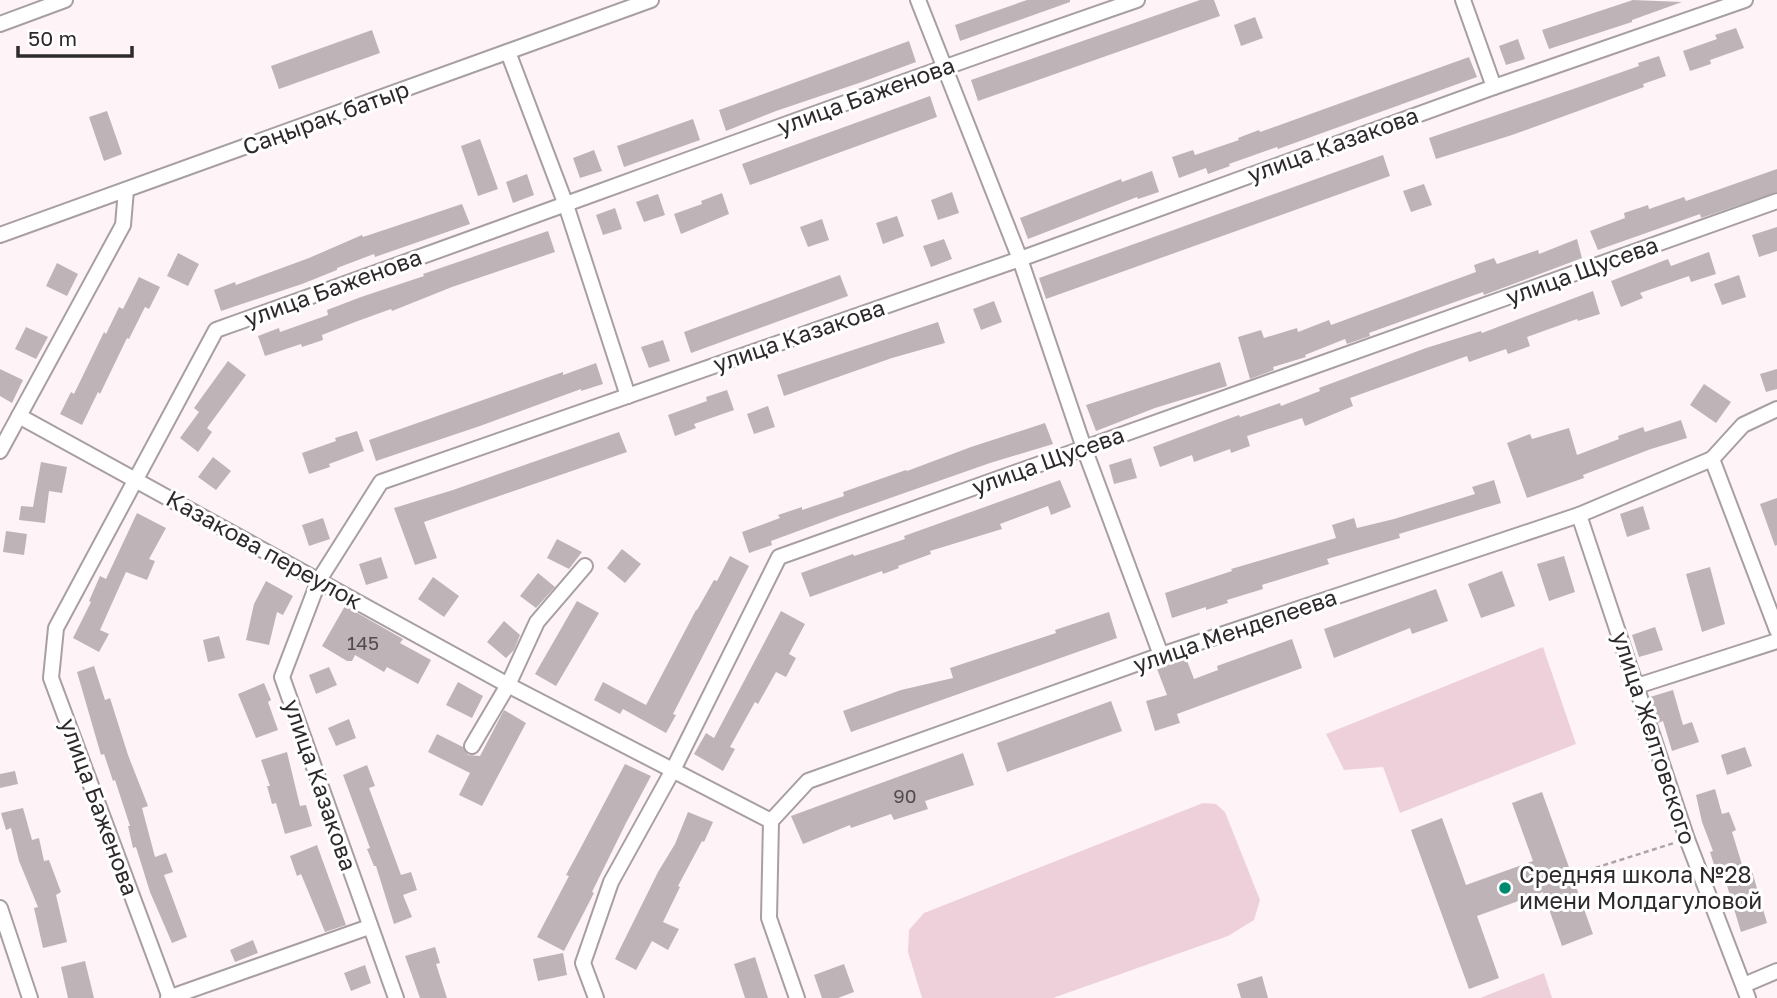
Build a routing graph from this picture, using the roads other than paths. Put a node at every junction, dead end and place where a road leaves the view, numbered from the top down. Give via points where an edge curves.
1 (65, 0) edge
2 (651, 0) edge
3 (918, 0) edge
4 (1137, 0) edge
5 (1463, 0) edge
6 (1745, 0) edge
7 (0, 24) edge
8 (508, 52) junction
9 (944, 67) junction
10 (1494, 87) junction
11 (126, 190) junction
12 (1777, 201) edge
13 (566, 205) junction
14 (0, 235) edge
15 (1020, 259) junction
16 (628, 396) junction
17 (1777, 409) edge
18 (19, 416) junction
19 (1084, 448) junction
20 (0, 451) edge
21 (1712, 459) junction
22 (136, 479) junction
23 (1579, 515) junction
24 (585, 566) dead end
25 (319, 580) junction
26 (1777, 630) edge
27 (1777, 640) edge
28 (1161, 655) junction
29 (508, 685) junction
30 (1637, 686) junction
31 (472, 746) dead end
32 (673, 770) junction
33 (771, 821) junction
34 (0, 908) edge
35 (369, 927) junction
36 (1777, 971) edge
37 (1746, 992) edge
38 (30, 998) edge
39 (169, 998) edge
40 (396, 998) edge
41 (596, 998) edge
42 (797, 998) edge

1 - 7 street
2 - 8 street, Саңырақ батыр
3 - 9 street
4 - 9 street, улица Баженова
5 - 10 street
6 - 10 street, улица Казакова
8 - 11 street, Саңырақ батыр
8 - 13 street
9 - 13 street, улица Баженова
9 - 15 street
10 - 15 street, улица Казакова
11 - 14 street, Саңырақ батыр
11 - 18 street via 123,225
12 - 19 street, улица Щусева
13 - 16 street
13 - 22 street, улица Баженова via 216,330
15 - 16 street, улица Казакова
15 - 19 street
16 - 25 street, улица Казакова via 380,482
17 - 21 street via 1743,425
18 - 20 street
18 - 22 street, Казакова переулок
19 - 28 street
19 - 32 street, улица Щусева via 779,557
21 - 23 street, улица Менделеева
21 - 26 street
22 - 25 street, Казакова переулок
22 - 39 street, улица Баженова via 56,628 51,678
23 - 28 street, улица Менделеева
23 - 30 street, улица Желтовского
24 - 29 street via 537,622
25 - 29 street, Казакова переулок
25 - 35 street, улица Казакова via 282,677
27 - 30 street
28 - 33 street, улица Менделеева via 808,781
29 - 31 street
29 - 32 street, Казакова переулок
30 - 37 street, улица Желтовского via 1687,839
32 - 33 street, Казакова переулок
32 - 41 street, улица Щусева via 611,882 583,963
33 - 42 street via 769,918
34 - 38 street
35 - 39 street
35 - 40 street, улица Казакова
36 - 37 street

